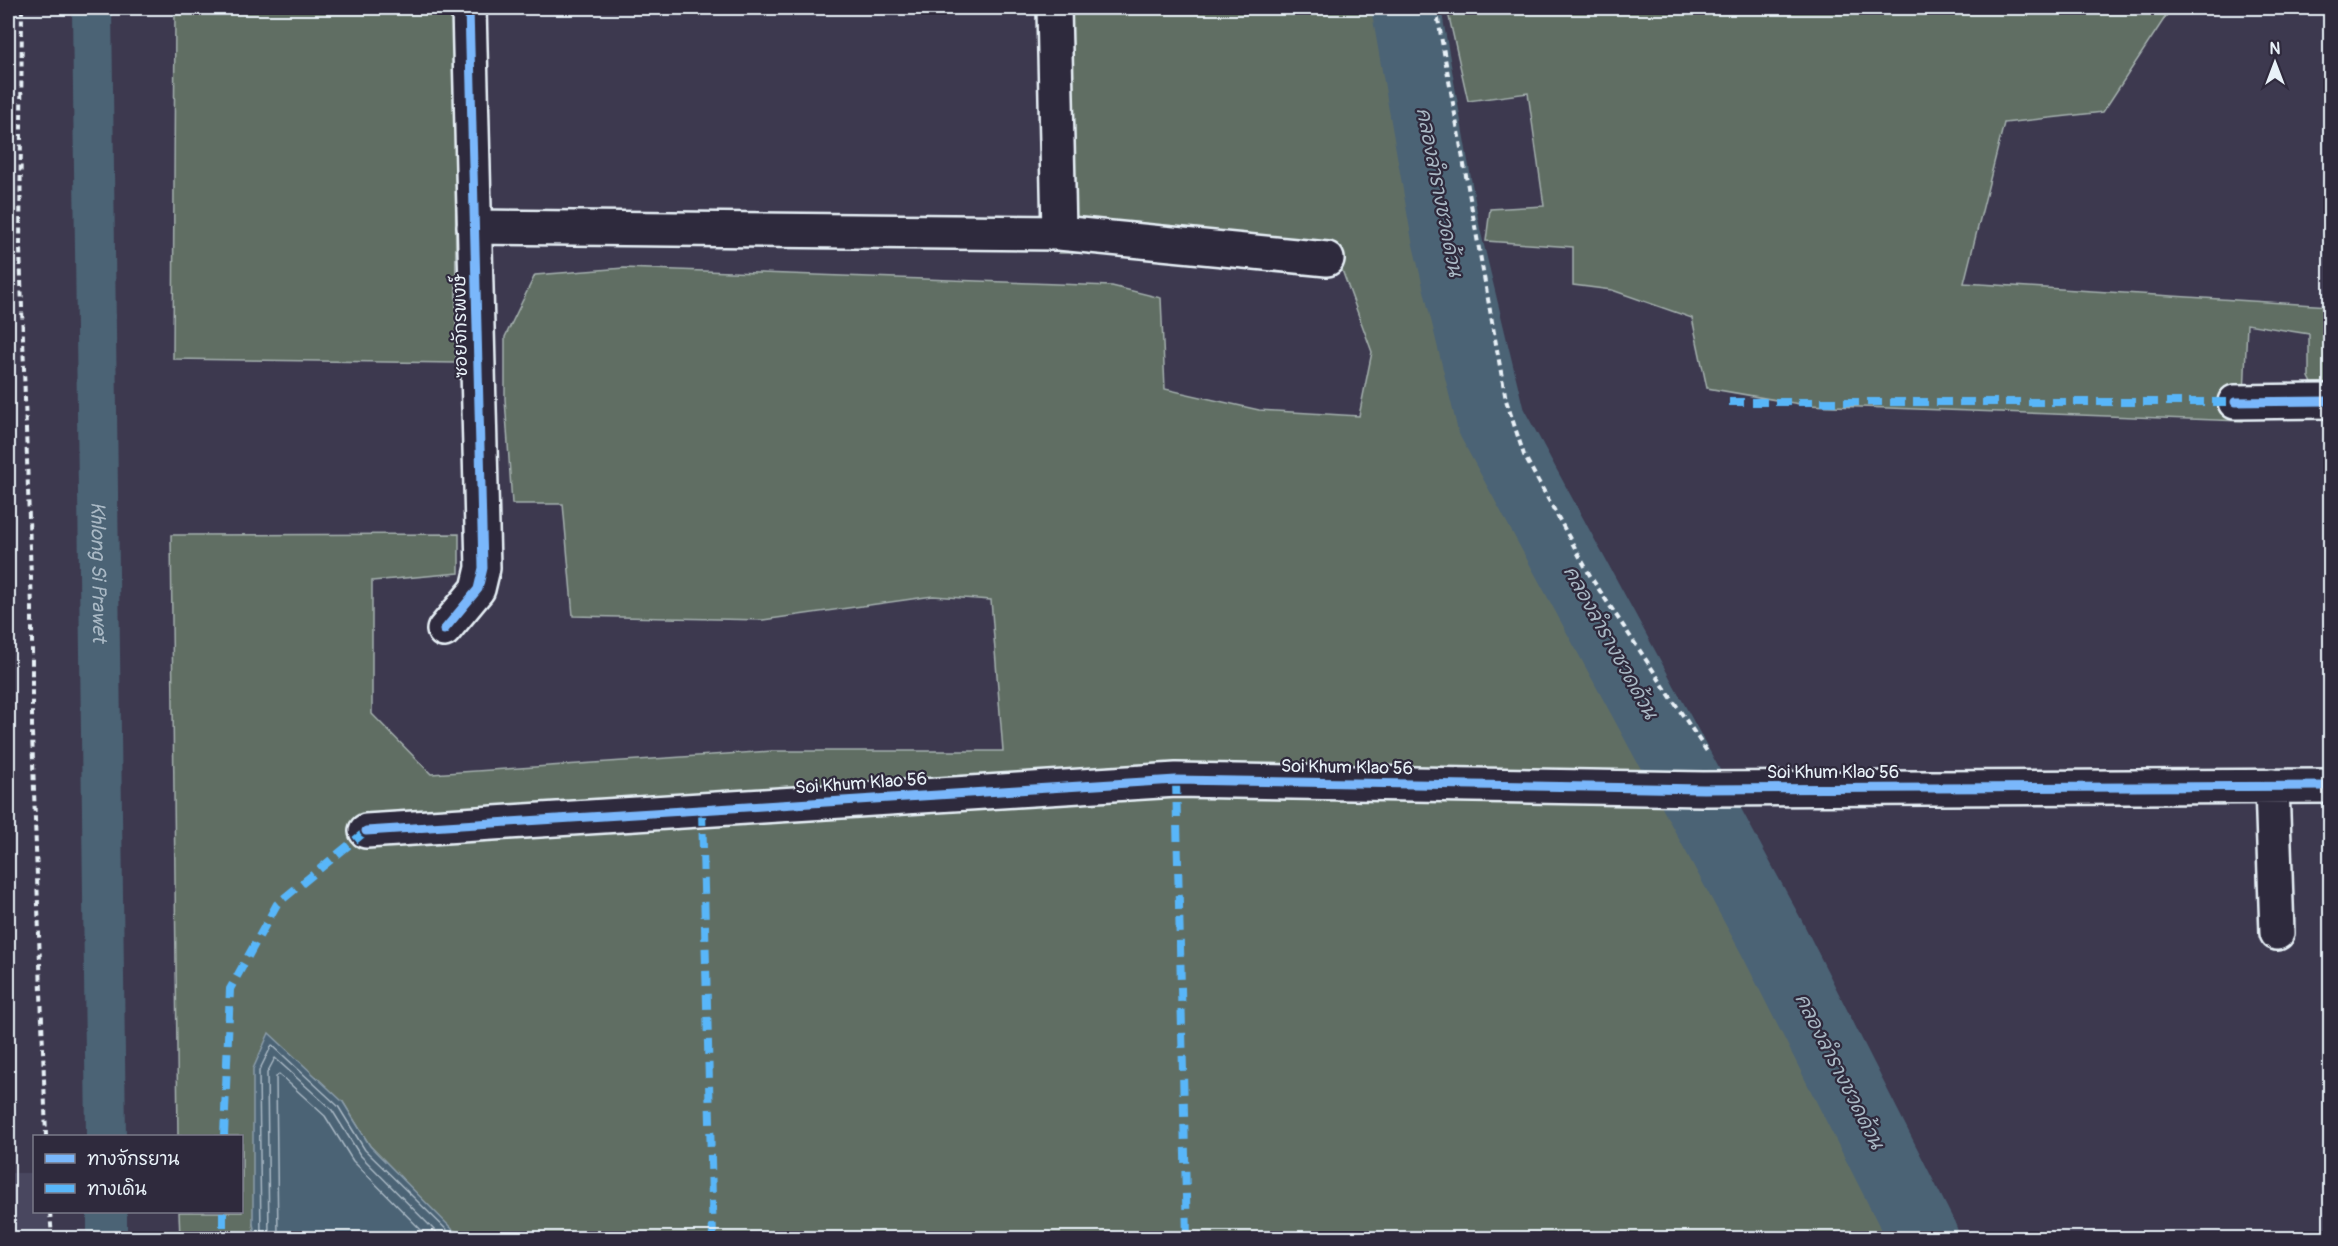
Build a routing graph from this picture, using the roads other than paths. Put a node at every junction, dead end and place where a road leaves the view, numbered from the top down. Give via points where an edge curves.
1 (469, 8) edge
2 (1054, 8) edge
3 (474, 227) junction
4 (1059, 233) junction
5 (1327, 259) dead end
6 (2331, 401) edge
7 (2235, 402) dead end
8 (444, 630) dead end
9 (2272, 786) junction
10 (2331, 786) edge
11 (366, 831) dead end
12 (2277, 933) dead end

1 - 3 street, ซอยจักรพงษ์
2 - 4 street
3 - 4 street
3 - 8 street, ซอยจักรพงษ์ via 483,567 478,589
4 - 5 street
6 - 7 street
9 - 10 street, Soi Khum Klao 56
9 - 11 street, Soi Khum Klao 56 via 1714,789 1176,780
9 - 12 street

